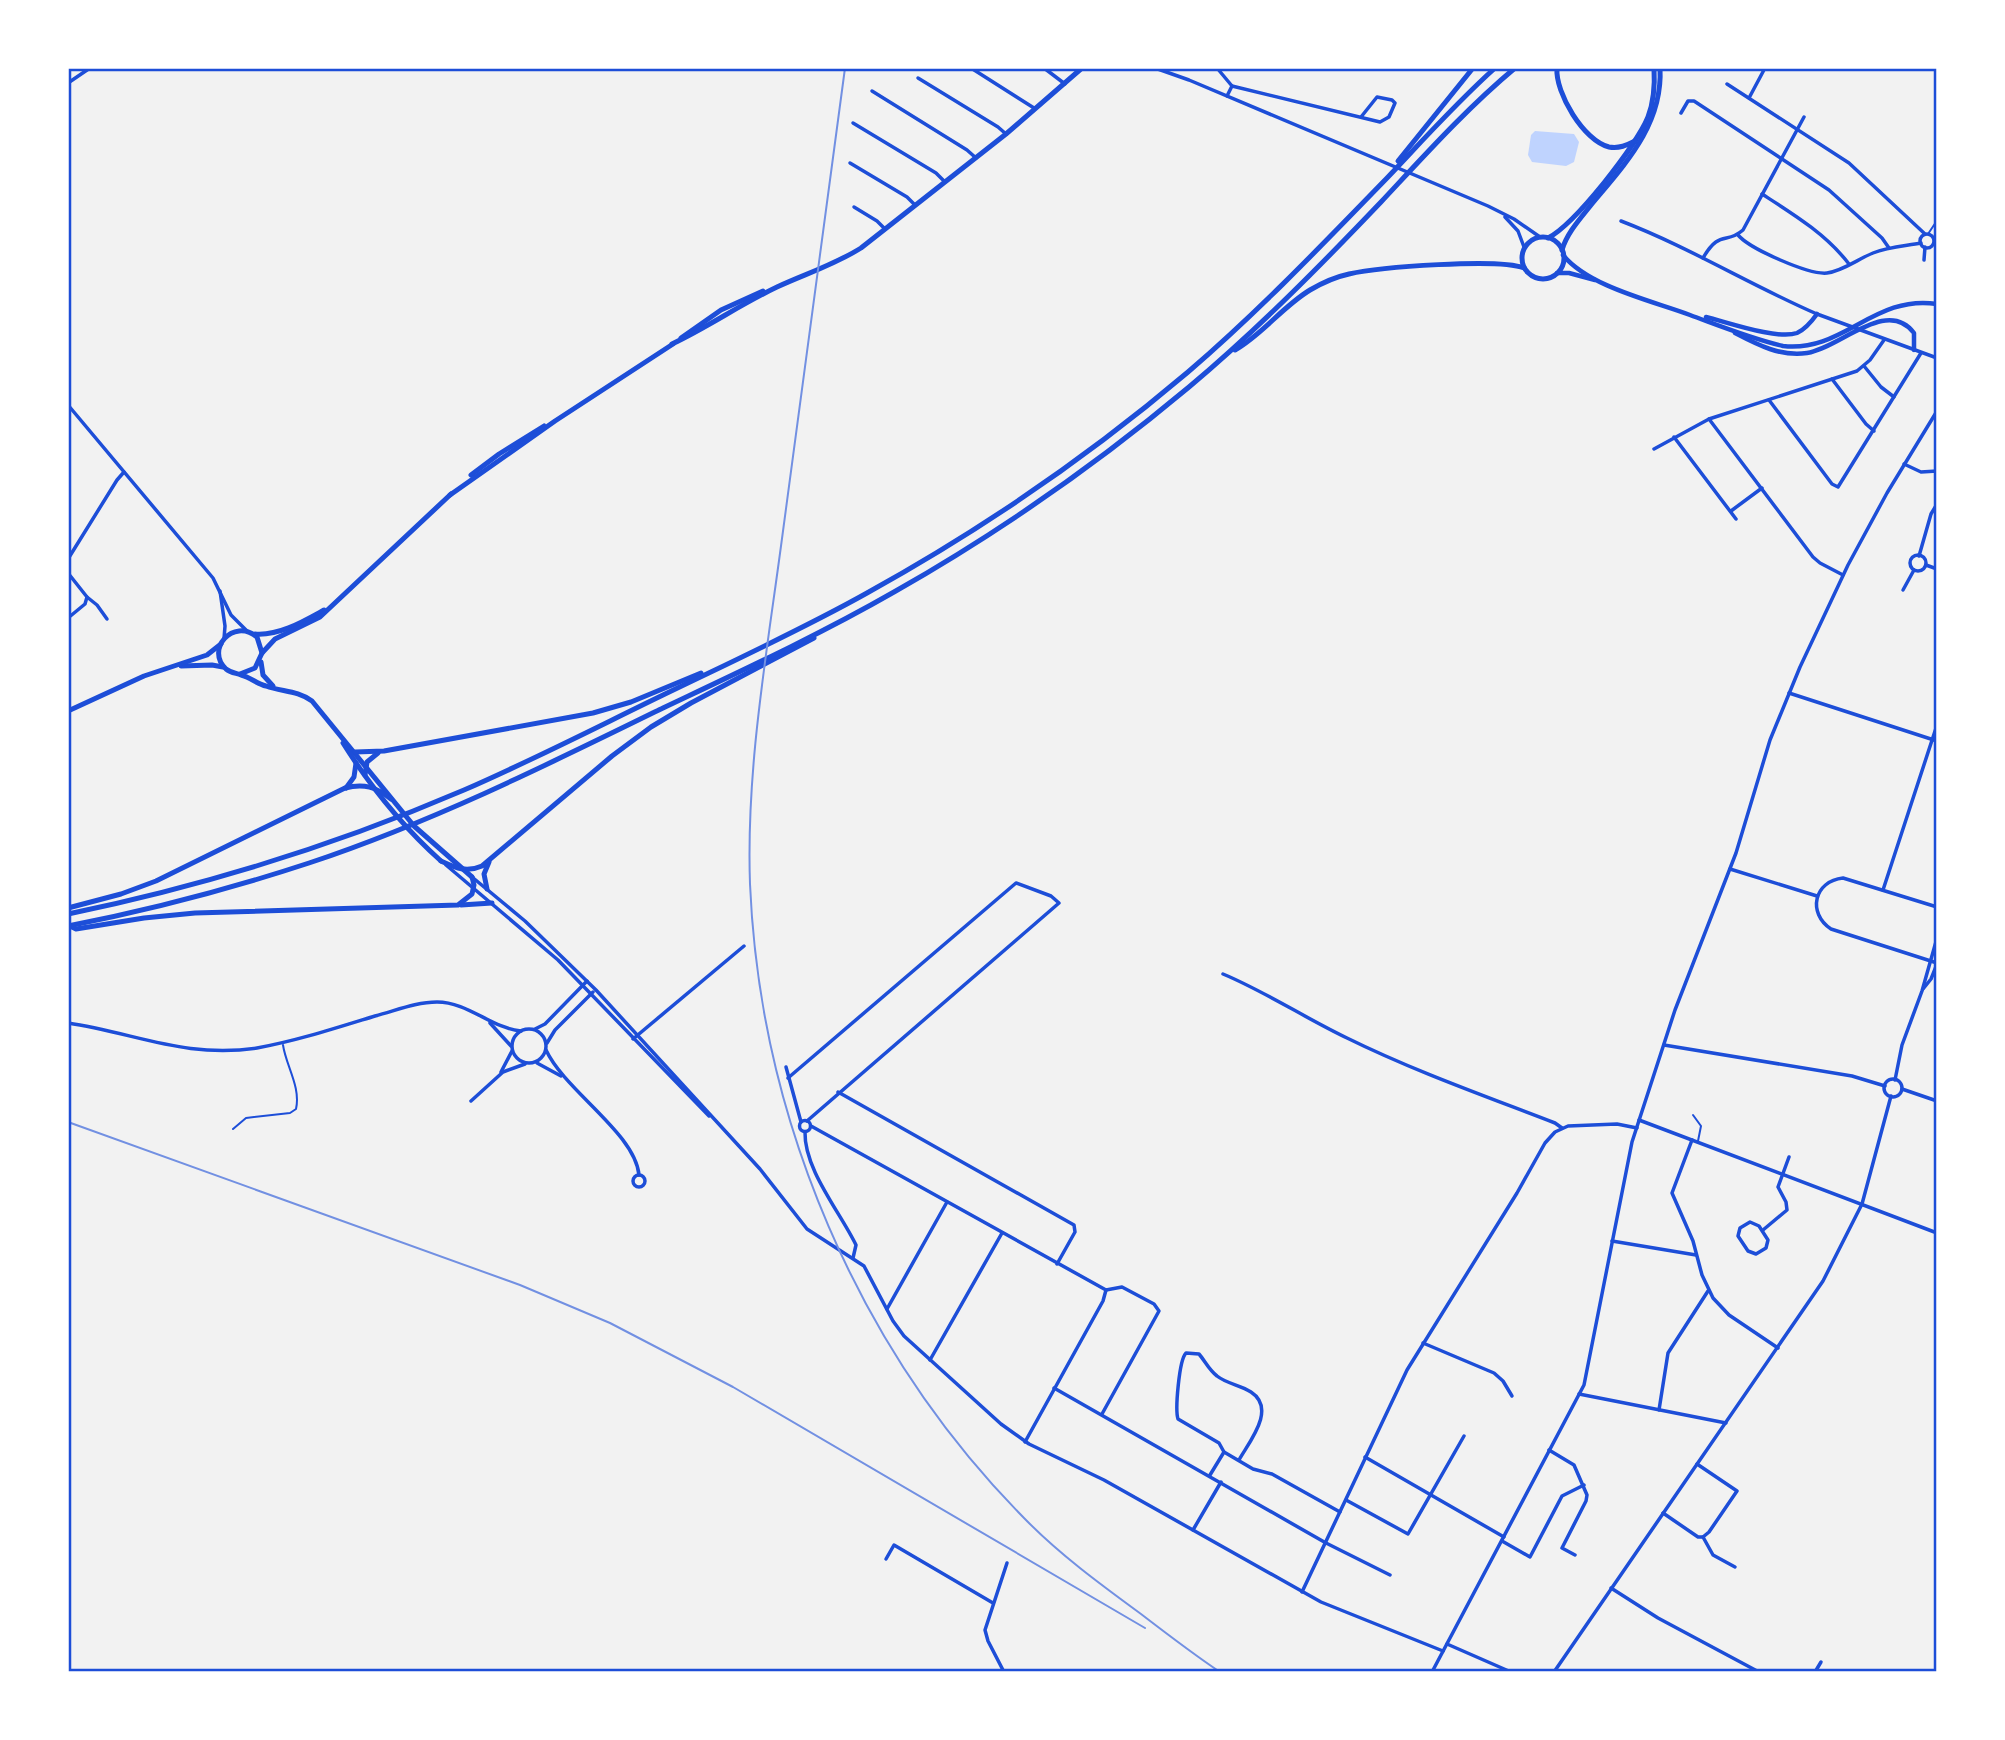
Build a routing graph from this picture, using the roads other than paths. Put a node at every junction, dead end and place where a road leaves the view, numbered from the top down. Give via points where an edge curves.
1 (90, 68) edge
2 (971, 68) edge
3 (1045, 68) edge
4 (1082, 68) edge
5 (1155, 68) edge
6 (1217, 68) edge
7 (1473, 68) edge
8 (1495, 68) edge
9 (1515, 68) edge
10 (1558, 68) edge
11 (1654, 68) edge
12 (1660, 68) edge
13 (1763, 69) edge
14 (918, 78) dead end
15 (68, 83) edge
16 (1065, 84) junction
17 (1727, 84) dead end
18 (1232, 86) junction
19 (872, 91) dead end
20 (1227, 96) junction
21 (1749, 98) junction
22 (1035, 109) junction
23 (1681, 113) dead end
24 (1361, 117) junction
25 (1804, 117) dead end
26 (853, 123) dead end
27 (1797, 130) junction
28 (1006, 134) junction
29 (1635, 141) junction
30 (976, 158) junction
31 (1782, 159) junction
32 (850, 163) dead end
33 (1386, 178) junction
34 (945, 182) junction
35 (1762, 194) junction
36 (915, 205) junction
37 (854, 207) dead end
38 (1501, 213) junction
39 (1621, 220) dead end
40 (1936, 222) edge
41 (885, 229) junction
42 (1927, 234) junction
43 (1738, 235) junction
44 (1540, 237) junction
45 (1548, 238) junction
46 (1935, 243) edge
47 (1923, 245) junction
48 (1524, 247) junction
49 (1889, 248) junction
50 (1563, 253) junction
51 (1703, 258) junction
52 (1924, 260) dead end
53 (1849, 264) junction
54 (1524, 268) junction
55 (1557, 273) junction
56 (1605, 283) junction
57 (1937, 304) edge
58 (1684, 312) junction
59 (1817, 314) junction
60 (1722, 326) junction
61 (1884, 340) junction
62 (1914, 350) junction
63 (1921, 353) junction
64 (1226, 355) junction
65 (1937, 358) edge
66 (1864, 366) junction
67 (1832, 379) junction
68 (1894, 397) junction
69 (1769, 400) junction
70 (68, 405) edge
71 (1936, 413) edge
72 (1709, 419) junction
73 (1874, 431) junction
74 (1674, 436) junction
75 (1654, 449) dead end
76 (1904, 464) junction
77 (1937, 471) edge
78 (124, 472) junction
79 (1762, 488) junction
80 (1937, 504) edge
81 (1731, 512) junction
82 (1736, 519) dead end
83 (1919, 556) junction
84 (68, 559) edge
85 (1926, 565) junction
86 (1937, 569) edge
87 (1914, 570) junction
88 (68, 573) edge
89 (1843, 575) junction
90 (219, 586) junction
91 (1903, 590) dead end
92 (88, 597) junction
93 (336, 603) junction
94 (68, 618) edge
95 (107, 619) dead end
96 (251, 633) junction
97 (222, 641) junction
98 (752, 652) junction
99 (262, 653) junction
100 (261, 661) junction
101 (174, 666) junction
102 (226, 668) junction
103 (750, 669) junction
104 (240, 674) junction
105 (275, 688) junction
106 (1789, 693) junction
107 (68, 711) edge
108 (1937, 725) edge
109 (338, 734) junction
110 (1934, 740) edge
111 (384, 751) junction
112 (355, 752) junction
113 (356, 763) junction
114 (366, 766) junction
115 (365, 775) junction
116 (374, 787) junction
117 (345, 789) junction
118 (391, 799) junction
119 (490, 860) junction
120 (441, 861) junction
121 (1730, 869) junction
122 (463, 870) junction
123 (472, 877) junction
124 (474, 888) junction
125 (487, 889) junction
126 (1883, 890) junction
127 (1816, 897) junction
128 (492, 903) junction
129 (458, 905) junction
130 (1937, 907) edge
131 (68, 908) edge
132 (68, 914) edge
133 (69, 926) edge
134 (1937, 938) edge
135 (744, 946) dead end
136 (1929, 961) junction
137 (1937, 964) edge
138 (1223, 974) dead end
139 (587, 981) junction
140 (583, 985) junction
141 (596, 990) junction
142 (1922, 991) junction
143 (591, 994) junction
144 (486, 1020) junction
145 (68, 1023) edge
146 (533, 1030) junction
147 (521, 1031) junction
148 (635, 1037) junction
149 (282, 1042) junction
150 (1664, 1045) junction
151 (546, 1047) junction
152 (512, 1048) junction
153 (527, 1063) junction
154 (535, 1063) junction
155 (786, 1067) dead end
156 (498, 1076) junction
157 (788, 1078) junction
158 (565, 1079) junction
159 (1895, 1080) junction
160 (1885, 1086) junction
161 (1902, 1089) junction
162 (838, 1092) junction
163 (1891, 1097) junction
164 (471, 1101) dead end
165 (1937, 1101) edge
166 (1693, 1115) dead end
167 (1639, 1120) junction
168 (807, 1121) junction
169 (801, 1122) junction
170 (811, 1126) junction
171 (1562, 1128) junction
172 (1637, 1128) junction
173 (233, 1129) dead end
174 (805, 1132) junction
175 (1692, 1140) junction
176 (1698, 1142) junction
177 (1789, 1157) dead end
178 (1782, 1174) junction
179 (639, 1175) dead end
180 (947, 1202) junction
181 (1861, 1204) junction
182 (1763, 1230) junction
183 (1002, 1233) junction
184 (1937, 1233) edge
185 (1612, 1241) junction
186 (1697, 1255) junction
187 (853, 1258) junction
188 (1057, 1264) junction
189 (1106, 1290) junction
190 (1708, 1290) junction
191 (887, 1309) junction
192 (1423, 1343) junction
193 (1778, 1348) junction
194 (930, 1360) junction
195 (1054, 1388) junction
196 (1579, 1394) junction
197 (1512, 1396) dead end
198 (1659, 1410) junction
199 (1102, 1414) junction
200 (1726, 1423) junction
201 (1464, 1436) dead end
202 (1025, 1441) junction
203 (1549, 1450) junction
204 (1224, 1452) junction
205 (1365, 1457) junction
206 (1239, 1460) junction
207 (1697, 1464) junction
208 (1210, 1475) junction
209 (1221, 1482) junction
210 (1584, 1485) junction
211 (1430, 1495) junction
212 (1346, 1500) junction
213 (1340, 1512) junction
214 (1663, 1513) junction
215 (1193, 1530) junction
216 (1703, 1537) junction
217 (1503, 1539) junction
218 (1326, 1543) junction
219 (1575, 1555) dead end
220 (886, 1559) dead end
221 (1007, 1563) dead end
222 (1735, 1567) dead end
223 (1390, 1575) dead end
224 (1611, 1588) junction
225 (1302, 1592) junction
226 (993, 1603) junction
227 (1445, 1648) junction
228 (1821, 1661) dead end
229 (1004, 1672) edge
230 (1432, 1672) edge
231 (1511, 1672) edge
232 (1554, 1672) edge
233 (1759, 1672) edge
234 (1815, 1672) edge

1 - 15 street
2 - 22 street
3 - 16 street
4 - 16 main road
5 - 20 street
6 - 18 street
7 - 33 main road
8 - 33 main road
9 - 64 main road
10 - 29 main road via 1560,92 1594,139 1615,147
11 - 29 main road via 1650,108
12 - 50 main road via 1649,129 1572,230
13 - 21 street
14 - 28 street
16 - 22 main road
17 - 21 street
18 - 20 street
18 - 24 street
19 - 30 street
20 - 38 street
21 - 27 street
22 - 28 main road
23 - 31 street via 1688,101 1694,101
24 - 24 street via 1377,97 1395,103 1384,121
25 - 27 street
26 - 34 street
27 - 31 street
27 - 42 street via 1856,169
28 - 30 main road
29 - 45 main road via 1572,219
30 - 34 main road
31 - 35 street
31 - 49 street via 1833,193
32 - 36 street
33 - 98 main road via 1245,321 1098,443 958,540 879,587
34 - 36 main road
35 - 43 street
35 - 53 street via 1809,225
36 - 41 main road
37 - 41 street
38 - 44 street
38 - 48 street via 1516,228
39 - 51 street
40 - 42 lane
41 - 93 main road via 831,265 727,312 555,421 450,495
42 - 46 street
42 - 47 street via 1921,238
43 - 51 street via 1716,241
43 - 53 street via 1777,259 1817,272 1832,272
44 - 45 main road
44 - 48 main road
45 - 50 main road via 1558,243
46 - 47 street
47 - 49 street
47 - 52 street
48 - 54 main road
49 - 53 street
50 - 55 main road
50 - 56 main road via 1576,267
51 - 59 street
54 - 55 main road via 1540,279
54 - 64 main road via 1486,264 1334,278 1303,294
55 - 56 main road
56 - 58 main road
57 - 60 main road via 1898,305 1830,339 1802,347 1776,344
58 - 59 main road via 1790,335 1804,329
58 - 60 main road
59 - 61 street
60 - 62 main road via 1770,349 1802,353 1827,348 1874,323 1893,319 1912,330
61 - 62 street
61 - 66 street
62 - 63 street
63 - 65 street
63 - 68 street
64 - 103 main road via 1130,435 1030,508 934,569
66 - 67 street
66 - 68 street
67 - 69 street
67 - 73 street
68 - 73 street
69 - 72 street
69 - 73 street via 1837,487
70 - 78 street
71 - 76 street
72 - 74 street
72 - 79 street
74 - 75 street
74 - 81 street
76 - 77 street via 1921,472
76 - 89 street
78 - 84 street
78 - 90 street
79 - 81 street
79 - 89 street via 1816,559
80 - 83 street
81 - 82 street
83 - 85 street
83 - 87 street via 1911,562
85 - 86 street
85 - 87 street
87 - 91 street
88 - 92 street
89 - 106 street
90 - 96 street via 233,617
90 - 97 street via 225,626
92 - 94 street
92 - 95 street
93 - 96 main road via 284,629 264,635
93 - 99 main road via 313,622 273,640
96 - 97 main road via 236,631
96 - 99 main road via 260,641
97 - 101 main road via 207,655
97 - 102 main road via 219,656
98 - 111 main road via 593,713
98 - 132 main road via 513,768 384,823 216,879
99 - 100 main road
100 - 104 main road
100 - 105 main road via 263,675
101 - 102 main road
101 - 107 main road
102 - 104 main road
103 - 119 main road via 636,738
103 - 133 main road via 514,780 391,832 227,888
104 - 105 main road
105 - 109 main road via 309,699
106 - 110 street
106 - 121 street via 1766,750
108 - 110 street
109 - 112 main road
109 - 113 main road
110 - 126 street
111 - 112 main road
111 - 114 main road
112 - 114 main road
113 - 115 main road
113 - 117 main road via 354,777
114 - 115 main road
114 - 118 main road
115 - 116 main road
116 - 117 main road
116 - 118 main road
116 - 120 main road
117 - 131 main road via 156,881
118 - 122 main road
119 - 122 main road via 476,869
119 - 125 main road via 484,874
120 - 122 main road
120 - 124 street
121 - 127 street
121 - 150 street
122 - 123 main road
123 - 124 main road
123 - 125 street
124 - 128 street
124 - 129 main road via 470,898
125 - 139 street
126 - 127 street via 1839,878 1826,883
126 - 130 street
127 - 136 street via 1818,916 1828,927
128 - 129 main road
128 - 140 street
129 - 133 main road via 195,913 76,929
134 - 136 street
135 - 148 street
136 - 137 street
136 - 142 street
137 - 142 street
138 - 171 street via 1349,1040
139 - 140 street
139 - 141 street
140 - 143 street
140 - 146 street via 545,1024
141 - 143 street
141 - 148 street
142 - 159 street
143 - 148 street
143 - 151 street via 555,1030
144 - 147 street
144 - 149 street via 453,1004 430,1002
144 - 152 street
145 - 149 street via 193,1050 239,1050
146 - 147 street
146 - 151 street via 543,1036
147 - 152 street
148 - 187 street via 765,1175 807,1229
149 - 173 lane via 293,1077 296,1109 246,1118
150 - 160 street via 1852,1076
150 - 167 street
151 - 154 street
151 - 158 street
152 - 153 street via 519,1060
152 - 156 street
153 - 154 street
153 - 156 street
154 - 158 street
155 - 157 street
156 - 164 street
157 - 162 street via 1016,883 1059,903
157 - 169 street
158 - 179 street via 623,1141
159 - 160 street
159 - 161 street
160 - 163 street
161 - 163 street
161 - 165 street
162 - 168 street
162 - 188 street via 1074,1225 1075,1233
163 - 181 street
166 - 176 lane via 1702,1129
167 - 172 street
167 - 175 street
168 - 169 street
168 - 170 street
169 - 174 street
170 - 174 street
170 - 180 street
171 - 172 street via 1617,1124
171 - 192 street via 1542,1147
172 - 185 street
174 - 187 street via 815,1170 856,1245
175 - 176 street
175 - 186 street via 1672,1193
176 - 178 street
177 - 178 street
178 - 181 street
178 - 182 street via 1778,1190 1787,1210
180 - 183 street
180 - 191 street
181 - 184 street
181 - 193 street via 1825,1277
182 - 182 street via 1766,1248 1759,1254 1750,1253 1739,1239 1740,1228 1752,1223
183 - 188 street
183 - 194 street
185 - 186 street
185 - 196 street via 1589,1366
186 - 190 street
187 - 191 street via 870,1273
188 - 189 street
189 - 195 street
189 - 199 street via 1122,1287 1159,1311
190 - 193 street via 1726,1312
190 - 198 street via 1668,1353
191 - 194 street via 901,1332
192 - 197 street via 1494,1373
192 - 205 street
193 - 200 street
194 - 202 street
195 - 199 street
195 - 202 street
196 - 198 street
196 - 203 street
198 - 200 street
199 - 208 street
200 - 207 street
201 - 211 street
202 - 215 street
203 - 210 street via 1574,1465
203 - 217 street
204 - 206 street
204 - 206 street via 1219,1443 1176,1417 1179,1367 1189,1353 1199,1354 1217,1376 1252,1393 1261,1404 1261,1419
204 - 208 street
205 - 211 street
205 - 212 street
206 - 213 street
207 - 214 street
207 - 216 street via 1737,1491
208 - 209 street
209 - 215 street
209 - 218 street
210 - 217 street via 1562,1496 1530,1557
210 - 219 street via 1587,1499 1562,1548
211 - 212 street via 1408,1534
211 - 217 street
212 - 213 street
213 - 218 street
214 - 216 street
214 - 224 street
215 - 225 street
216 - 222 street via 1713,1555
217 - 227 street
218 - 223 street
218 - 225 street
220 - 226 street via 894,1545
221 - 226 street
224 - 232 street
224 - 233 street
225 - 227 street
226 - 229 street via 986,1633
227 - 230 street
227 - 231 street via 1455,1647
228 - 234 street

